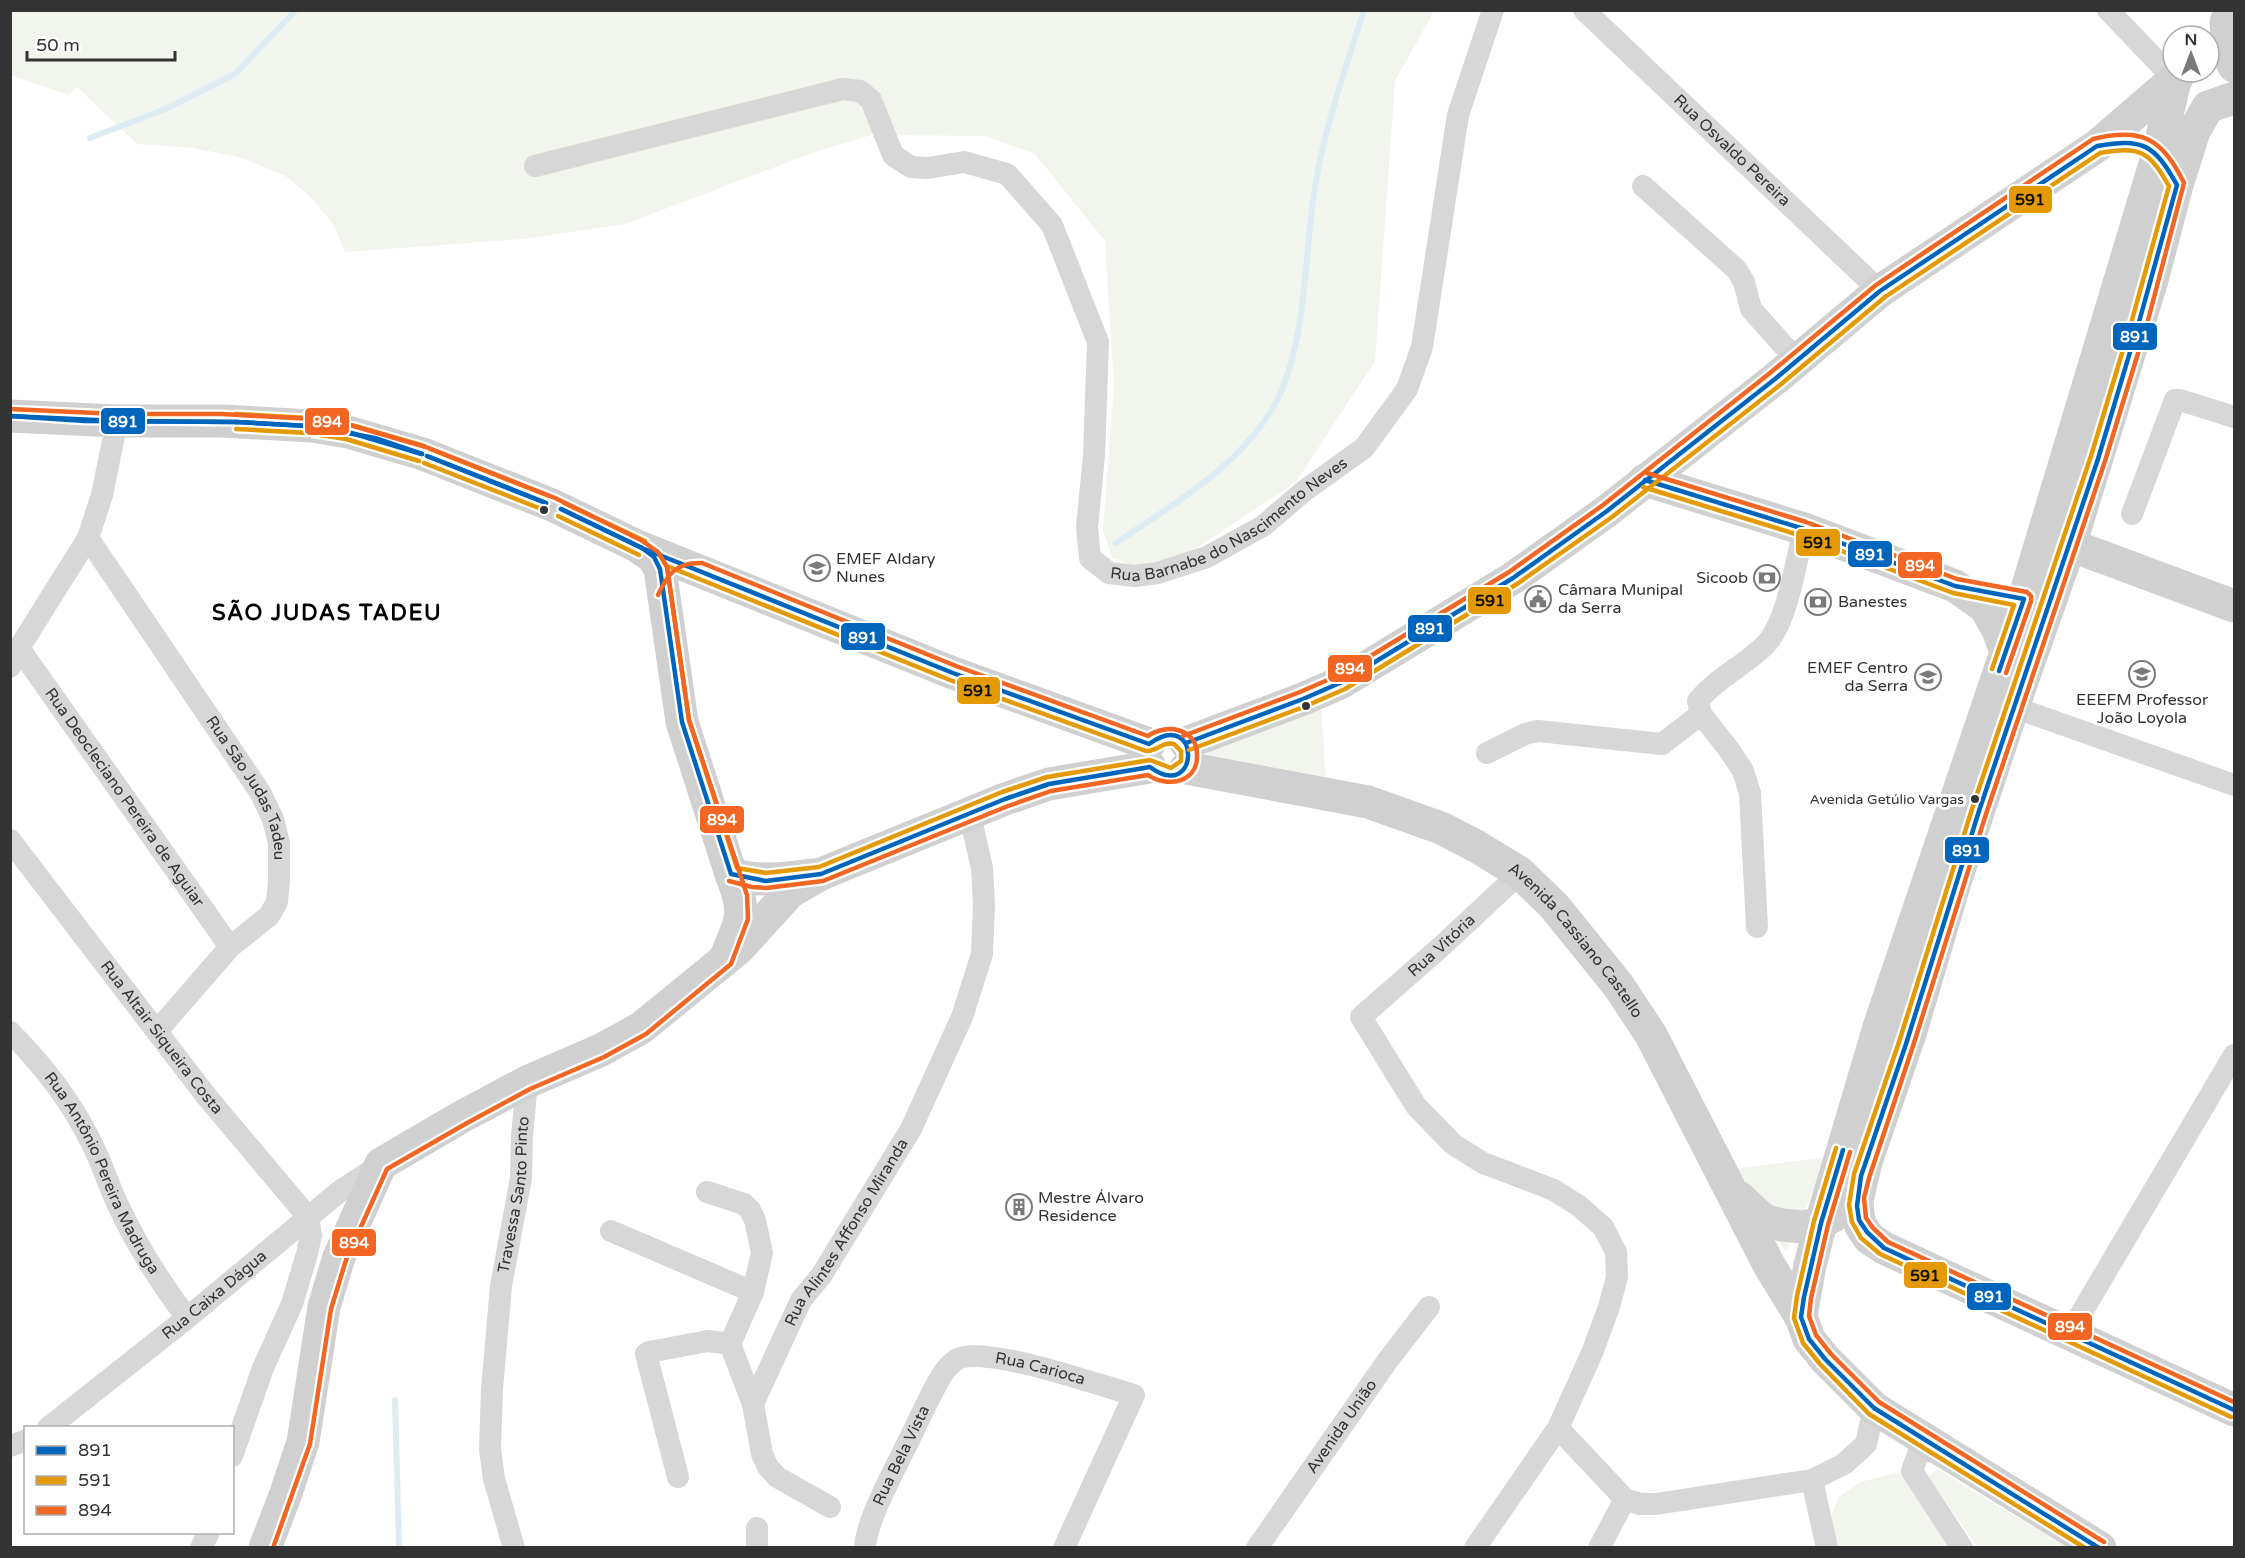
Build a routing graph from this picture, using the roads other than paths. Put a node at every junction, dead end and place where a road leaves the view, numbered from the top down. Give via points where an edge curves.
1 (1493, 10) edge
2 (1584, 10) edge
3 (2108, 10) edge
4 (2223, 25) edge
5 (2161, 60) edge
6 (2235, 66) edge
7 (2169, 84) edge
8 (2176, 84) edge
9 (2235, 98) edge
10 (2097, 146) junction
11 (2158, 154) junction
12 (535, 166) dead end
13 (2177, 185) junction
14 (1643, 186) dead end
15 (1880, 291) junction
16 (1798, 358) junction
17 (10, 416) edge
18 (2235, 417) edge
19 (117, 421) junction
20 (1680, 453) junction
21 (1645, 480) junction
22 (1684, 491) junction
23 (2132, 514) dead end
24 (1804, 529) junction
25 (88, 538) junction
26 (2070, 545) junction
27 (637, 546) junction
28 (700, 570) junction
29 (1955, 586) junction
30 (664, 598) junction
31 (2024, 598) junction
32 (2235, 606) edge
33 (2006, 652) junction
34 (15, 657) edge
35 (2013, 707) junction
36 (1701, 714) junction
37 (1487, 753) dead end
38 (1186, 755) junction
39 (1150, 756) junction
40 (2235, 785) edge
41 (970, 815) junction
42 (10, 840) edge
43 (1520, 873) junction
44 (731, 874) junction
45 (821, 874) junction
46 (1757, 927) dead end
47 (230, 948) junction
48 (725, 959) junction
49 (1895, 1029) junction
50 (157, 1030) junction
51 (10, 1032) edge
52 (2235, 1055) edge
53 (526, 1082) junction
54 (381, 1164) junction
55 (1733, 1191) junction
56 (707, 1192) dead end
57 (1857, 1200) junction
58 (1821, 1223) junction
59 (309, 1226) junction
60 (612, 1231) dead end
61 (1869, 1238) junction
62 (1810, 1264) junction
63 (753, 1292) junction
64 (1429, 1307) dead end
65 (1801, 1317) junction
66 (187, 1318) junction
67 (2069, 1334) junction
68 (730, 1344) junction
69 (947, 1367) joint
70 (753, 1404) junction
71 (1874, 1408) junction
72 (2235, 1410) edge
73 (51, 1426) edge
74 (1558, 1428) junction
75 (1939, 1447) junction
76 (234, 1450) edge
77 (678, 1477) dead end
78 (1812, 1480) junction
79 (1625, 1499) junction
80 (830, 1507) dead end
81 (208, 1534) edge
82 (201, 1548) edge
83 (265, 1548) edge
84 (514, 1548) edge
85 (865, 1548) edge
86 (1064, 1548) edge
87 (1257, 1548) edge
88 (1475, 1548) edge
89 (1599, 1548) edge
90 (1827, 1548) edge
91 (1962, 1548) edge
92 (2100, 1548) edge

1 - 12 street, Rua Barnabe do Nascimento Neves via 1458,115 1422,347 1407,389 1364,448 1263,526 1207,557 1158,573 1109,573 1090,558 1087,527 1098,342 1052,225 1007,174 964,162 911,167 893,155 871,100 860,91 843,89
2 - 15 street, Rua Osvaldo Pereira
3 - 5 street
4 - 6 street via 2228,54
7 - 10 street
8 - 11 street
9 - 13 street via 2208,107 2194,130
10 - 11 street via 2125,140 2145,144
10 - 15 street
11 - 13 street
11 - 31 street
13 - 26 street via 2152,280
14 - 16 street via 1736,269 1751,309
15 - 16 street
16 - 20 street
17 - 19 street
18 - 23 street via 2175,400
19 - 25 street via 102,495
19 - 27 street via 222,421 348,432 477,475
20 - 21 street
20 - 22 street via 1675,472
21 - 22 street
21 - 38 street via 1513,578 1342,682
22 - 24 street
24 - 29 street
24 - 36 street via 1775,631 1766,644 1702,696 1698,701
25 - 34 street
25 - 47 street, Rua São Judas Tadeu via 260,792 273,819 279,843 277,902 269,916
26 - 31 street via 2044,591 2032,599
26 - 32 street
26 - 35 street
27 - 28 street
27 - 30 street via 657,562
28 - 30 street via 679,573
28 - 39 street
29 - 31 street
29 - 33 street via 1985,608
30 - 44 street via 682,722
31 - 33 street
33 - 49 street
34 - 47 street, Rua Deocleciano Pereira de Aguiar
35 - 40 street
35 - 49 street via 1955,882
36 - 37 street via 1662,744 1538,731
36 - 46 street via 1743,771 1750,793
38 - 39 street, Avenida Cassiano Castello via 1178,736 1167,734 1157,737
38 - 43 street, Avenida Cassiano Castello via 1368,802 1441,828
39 - 41 street via 1049,784
41 - 45 street
41 - 70 street, Rua Alintes Affonso Miranda via 982,868 984,905 982,954 962,1017 911,1129 821,1276 801,1300
42 - 50 street, Rua Altair Siqueira Costa
43 - 55 street, Avenida Cassiano Castello via 1554,906 1618,985 1651,1035
43 - 74 street, Rua Vitória via 1360,1017 1416,1106 1453,1144 1483,1163 1554,1190 1579,1206 1603,1227 1616,1252 1617,1277 1608,1307
44 - 45 street via 753,880
44 - 48 street via 740,897 741,917
45 - 48 street via 790,892
47 - 50 street, Rua São Judas Tadeu
48 - 53 street via 641,1028
49 - 57 street
49 - 58 street
50 - 59 street, Rua Altair Siqueira Costa
51 - 66 street, Rua Antônio Pereira Madruga via 36,1058 74,1112 92,1142 141,1251
52 - 67 street
53 - 54 street
53 - 84 street, Travessa Santo Pinto via 521,1178 501,1286 490,1449 494,1479
54 - 59 street, Rua Caixa Dágua via 340,1191
54 - 83 street via 339,1257 324,1306 303,1442
55 - 58 street via 1763,1220 1803,1227
55 - 65 street, Avenida Cassiano Castello
56 - 63 street via 744,1204 755,1220 762,1253
57 - 58 street
57 - 61 street via 1861,1226
58 - 62 street
59 - 66 street, Rua Caixa Dágua
59 - 76 street via 307,1254 292,1304 263,1368
60 - 63 street
61 - 62 street via 1845,1241
61 - 67 street
62 - 65 street
63 - 68 street
64 - 87 street, Avenida União
65 - 71 street via 1809,1339 1825,1359
66 - 73 street, Rua Caixa Dágua
67 - 72 street
68 - 70 street
68 - 77 street via 708,1341 646,1354
69 - 85 street, Rua Bela Vista via 877,1509
69 - 86 street, Rua Carioca via 960,1358 993,1357 1134,1395
70 - 80 street via 768,1467 777,1477
71 - 75 street
71 - 78 street via 1866,1444 1844,1464
74 - 79 street
74 - 88 street
75 - 91 street via 1918,1454 1912,1471
75 - 92 street
78 - 79 street via 1656,1504
78 - 90 street
79 - 89 street
81 - 82 street

